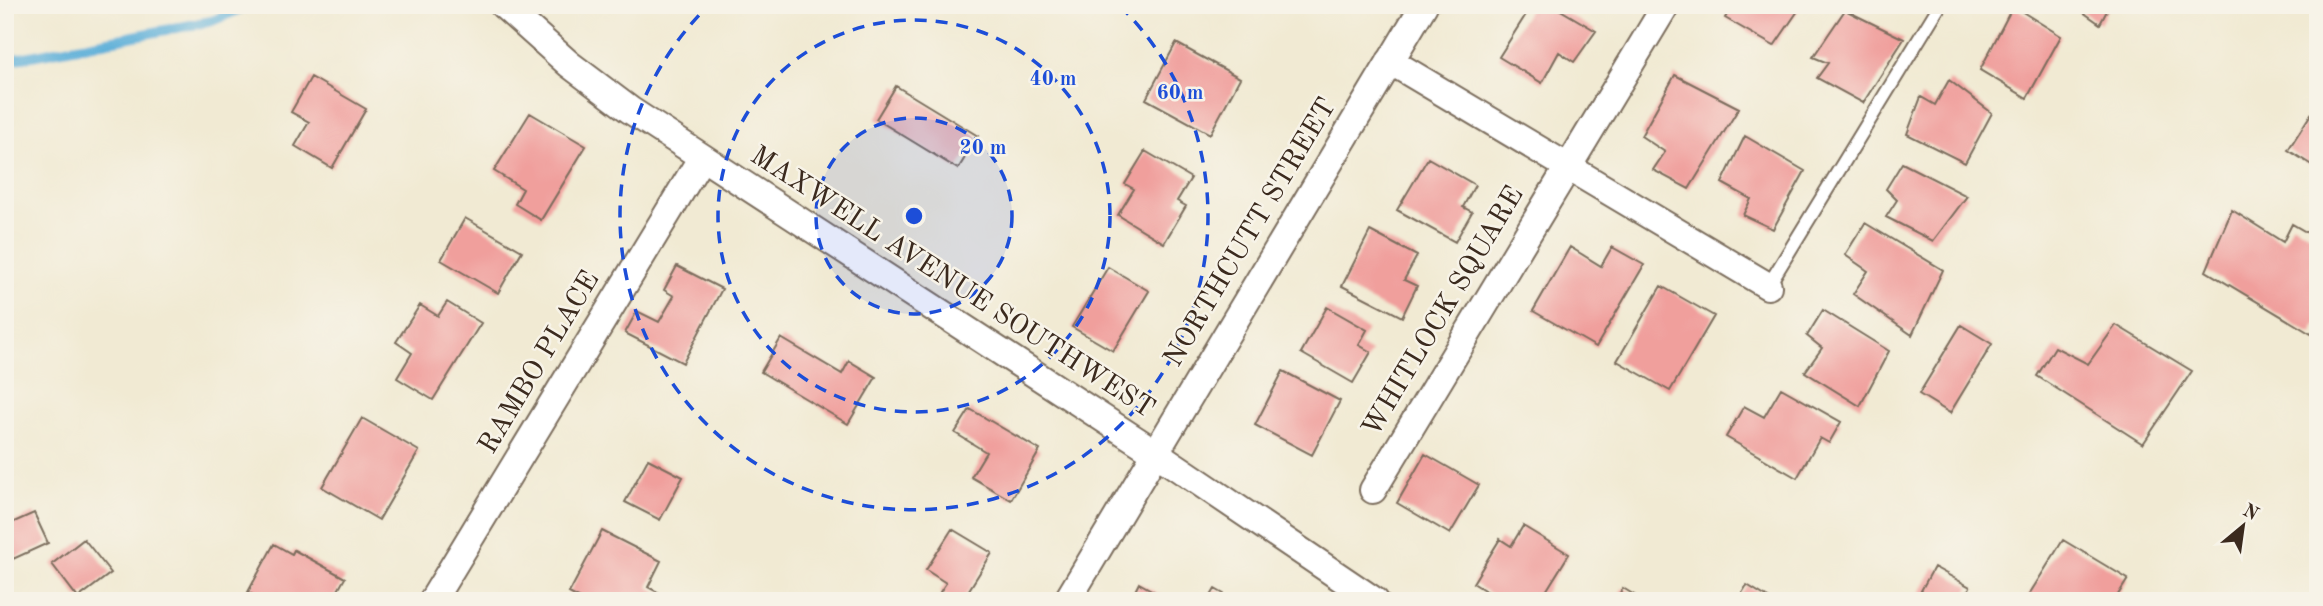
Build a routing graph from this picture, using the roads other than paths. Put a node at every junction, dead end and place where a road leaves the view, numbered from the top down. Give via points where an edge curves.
1 (503, 5) edge
2 (1424, 5) edge
3 (1666, 5) edge
4 (1940, 5) edge
5 (1390, 61) junction
6 (702, 157) junction
7 (1569, 166) junction
8 (1768, 286) joint
9 (1156, 453) junction
10 (1373, 490) dead end
11 (432, 601) edge
12 (1067, 601) edge
13 (1375, 601) edge

1 - 6 street, MAXWELL AVENUE SOUTHWEST via 630,110
2 - 5 street, NORTHCUTT STREET
3 - 7 street, WHITLOCK SQUARE
4 - 8 lane
5 - 7 street
5 - 9 street, NORTHCUTT STREET
6 - 9 street, MAXWELL AVENUE SOUTHWEST
6 - 11 street, RAMBO PLACE
7 - 8 street
7 - 10 street, WHITLOCK SQUARE
9 - 12 street, NORTHCUTT STREET
9 - 13 street, MAXWELL AVENUE SOUTHWEST

